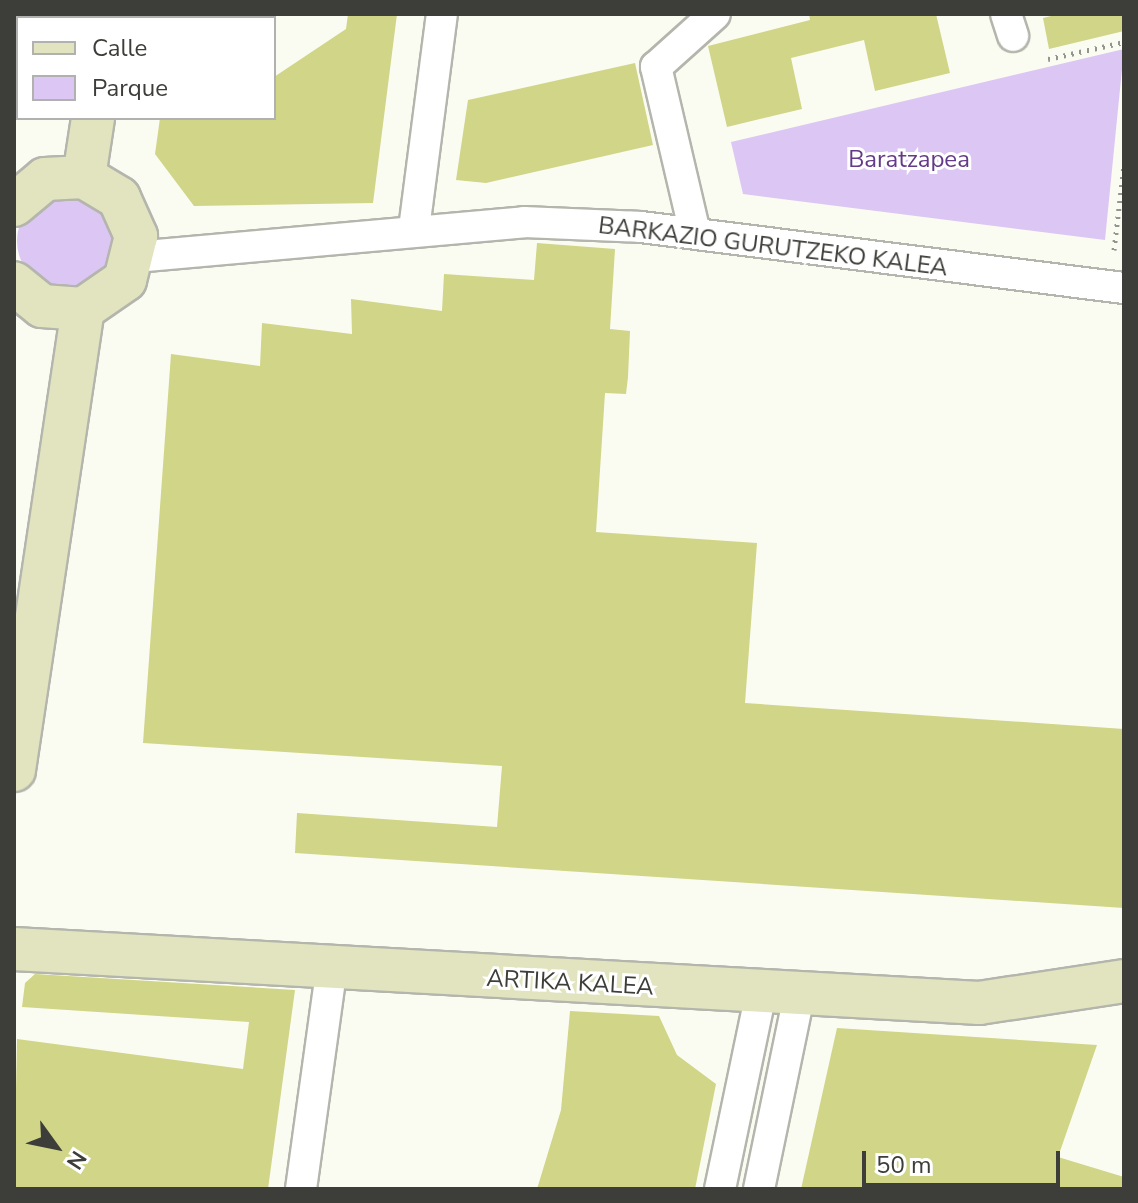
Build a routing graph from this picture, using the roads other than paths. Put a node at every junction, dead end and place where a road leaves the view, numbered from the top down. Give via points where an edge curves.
1 (442, 14) edge
2 (715, 14) edge
3 (93, 120) edge
4 (84, 177) junction
5 (18, 192) edge
6 (414, 229) junction
7 (695, 233) junction
8 (135, 257) junction
9 (14, 283) edge
10 (1124, 288) edge
11 (83, 309) junction
12 (14, 770) edge
13 (14, 949) edge
14 (331, 972) junction
15 (1124, 981) edge
16 (780, 994) junction
17 (301, 1189) edge
18 (720, 1189) edge
19 (759, 1189) edge

1 - 6 street
2 - 7 street via 656,67
3 - 4 street
4 - 5 street via 54,177
4 - 8 street via 104,185 131,216
6 - 7 street, BARKAZIO GURUTZEKO KALEA via 524,222
6 - 8 street, BARKAZIO GURUTZEKO KALEA
7 - 10 street, BARKAZIO GURUTZEKO KALEA
8 - 11 street via 107,299
9 - 11 street via 42,306
11 - 12 street
13 - 14 street, ARTIKA KALEA
14 - 16 street, ARTIKA KALEA
14 - 17 street
15 - 16 street, ARTIKA KALEA via 979,1003
16 - 18 street
16 - 19 street

